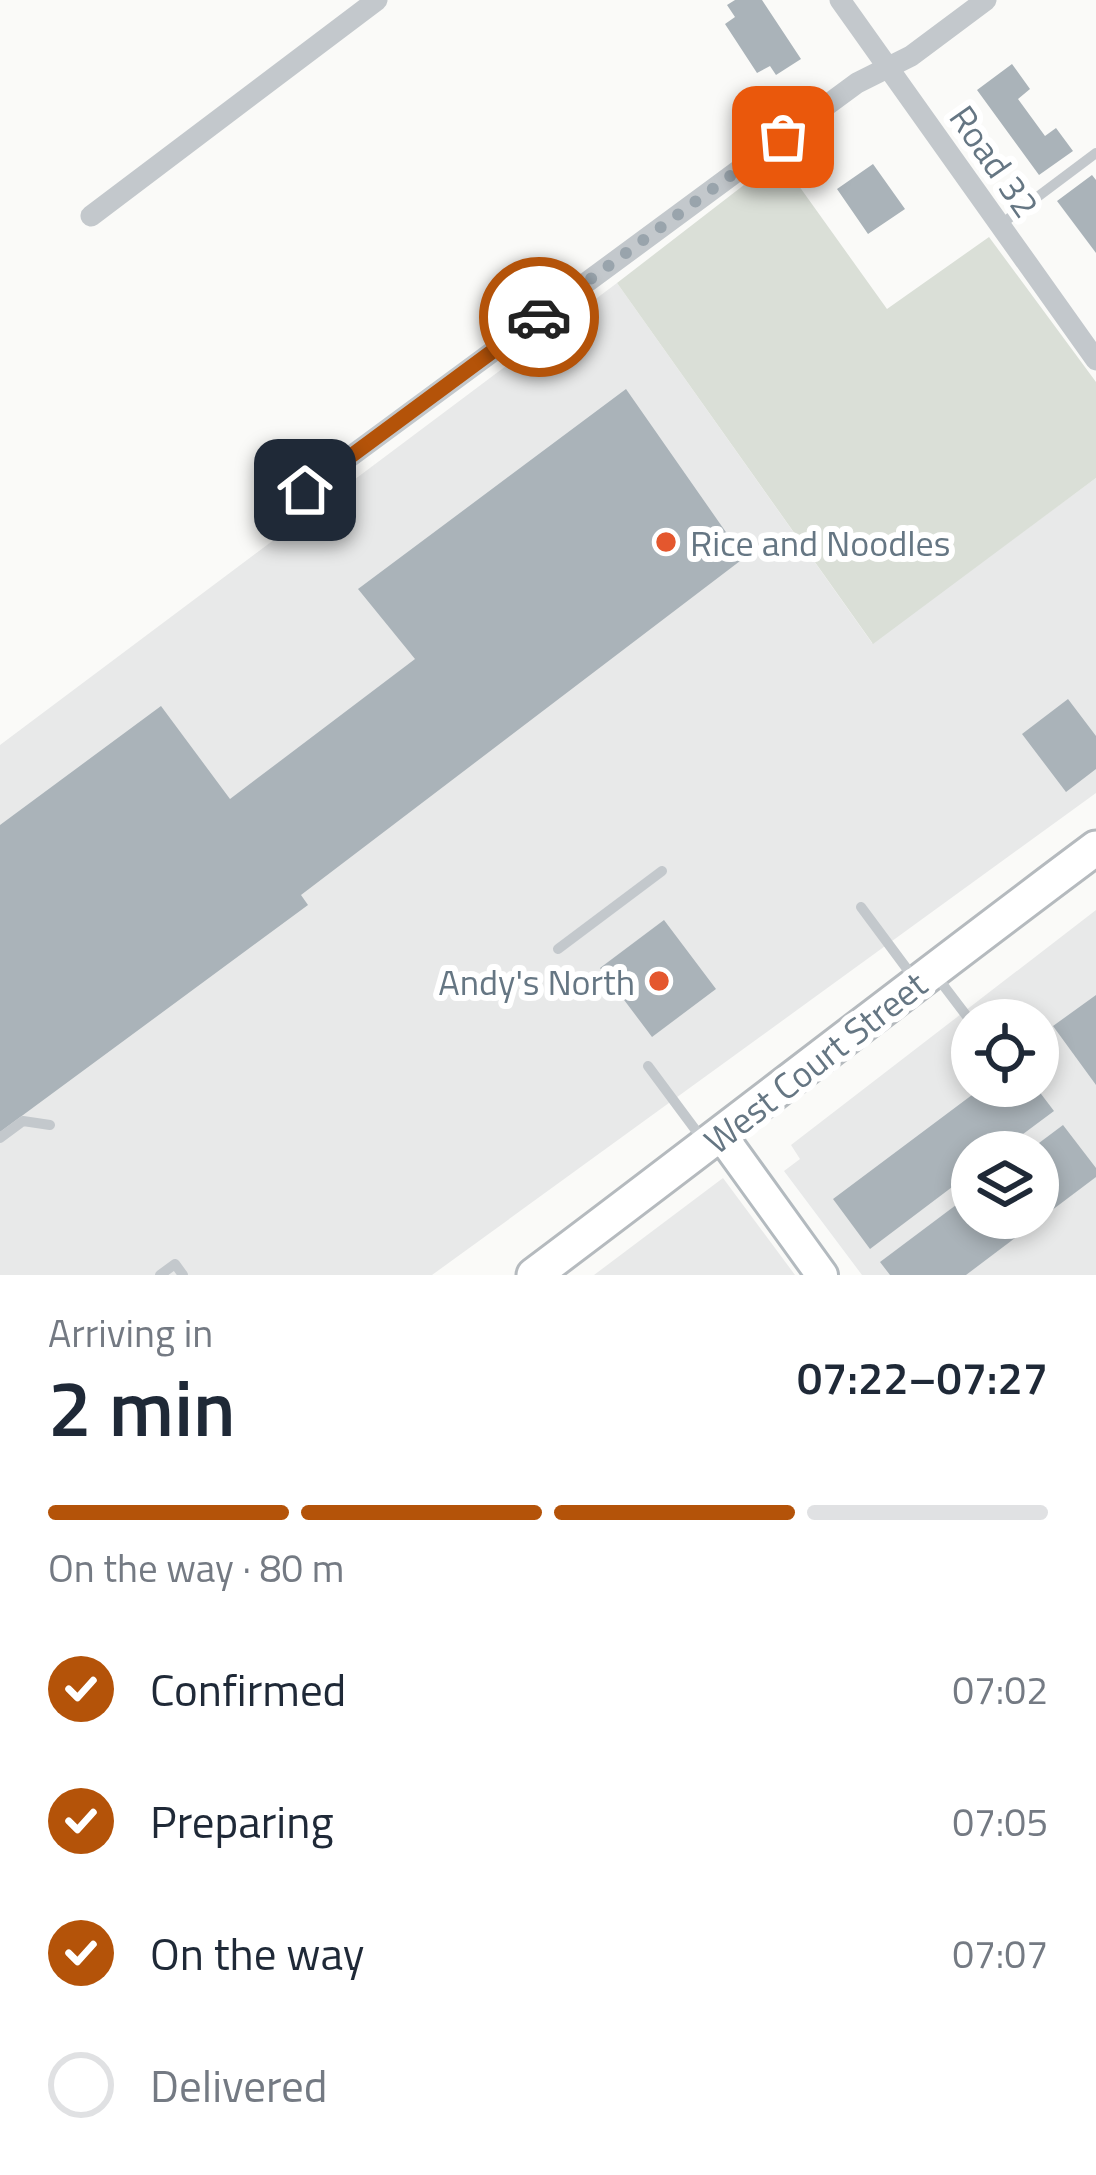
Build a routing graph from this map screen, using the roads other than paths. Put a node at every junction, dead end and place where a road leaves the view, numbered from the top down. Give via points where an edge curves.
1 (377, 0) edge
2 (840, 0) edge
3 (986, 0) edge
4 (887, 67) junction
5 (1096, 153) edge
6 (91, 216) dead end
7 (1000, 225) junction
8 (1096, 360) edge
9 (305, 490) dead end
10 (1096, 848) edge
11 (662, 871) dead end
12 (861, 907) dead end
13 (558, 950) dead end
14 (924, 976) junction
15 (951, 1003) edge
16 (648, 1066) dead end
17 (50, 1125) dead end
18 (0, 1138) edge
19 (714, 1140) junction
20 (179, 1270) edge
21 (160, 1275) edge
22 (534, 1275) edge
23 (822, 1275) edge

1 - 6 street
2 - 4 street, Road 32
3 - 4 street
4 - 7 street, Road 32
4 - 9 street
5 - 7 lane
7 - 8 street, Road 32
10 - 14 main road, West Court Street
11 - 13 lane
12 - 14 lane
14 - 15 lane
14 - 19 main road, West Court Street
16 - 19 lane
17 - 18 lane via 23,1121
19 - 22 main road, West Court Street
19 - 23 street
20 - 21 lane

